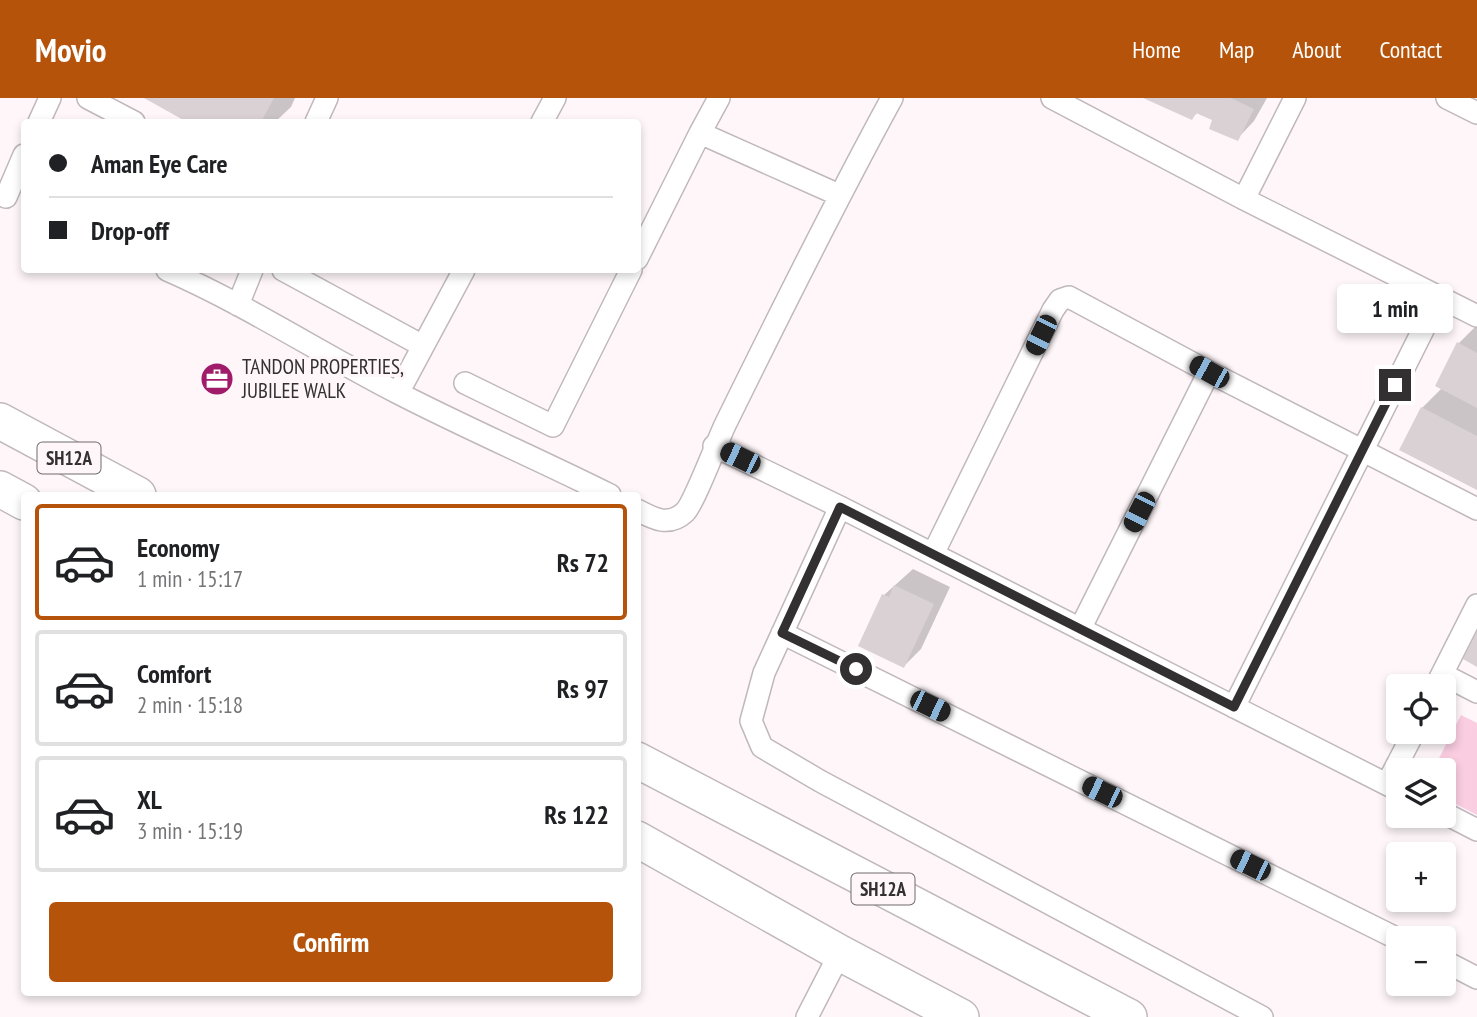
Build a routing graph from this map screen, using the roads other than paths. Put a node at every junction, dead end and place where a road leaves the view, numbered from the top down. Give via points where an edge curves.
1 (50, 98) edge
2 (88, 98) edge
3 (327, 98) edge
4 (555, 98) edge
5 (719, 98) edge
6 (892, 98) edge
7 (1052, 98) edge
8 (1295, 98) edge
9 (1447, 98) edge
10 (1474, 107) edge
11 (40, 119) edge
12 (128, 119) edge
13 (317, 119) edge
14 (544, 119) edge
15 (701, 133) junction
16 (21, 164) edge
17 (839, 195) junction
18 (10, 199) edge
19 (1244, 199) junction
20 (641, 250) edge
21 (173, 273) edge
22 (251, 273) edge
23 (288, 273) edge
24 (462, 273) edge
25 (630, 273) edge
26 (1439, 298) junction
27 (238, 305) junction
28 (1477, 316) edge
29 (419, 355) junction
30 (1209, 372) junction
31 (465, 383) dead end
32 (398, 393) junction
33 (0, 421) edge
34 (715, 446) junction
35 (1362, 450) junction
36 (0, 489) edge
37 (132, 492) edge
38 (604, 492) edge
39 (21, 500) edge
40 (840, 507) junction
41 (1477, 509) edge
42 (641, 512) edge
43 (933, 554) junction
44 (1477, 605) edge
45 (1080, 629) junction
46 (782, 633) junction
47 (1442, 674) edge
48 (1456, 685) edge
49 (1477, 692) edge
50 (1234, 707) junction
51 (641, 762) edge
52 (1386, 783) edge
53 (1456, 819) edge
54 (1477, 830) edge
55 (641, 841) edge
56 (1386, 933) edge
57 (840, 953) junction
58 (1456, 967) edge
59 (1477, 978) edge
60 (807, 1017) edge
61 (961, 1017) edge
62 (1129, 1017) edge
63 (1262, 1017) edge

1 - 11 street
2 - 12 street
3 - 13 street
4 - 14 street
5 - 15 street
6 - 17 street
7 - 19 street
8 - 19 street
9 - 10 street
15 - 17 street
15 - 20 street
16 - 18 street
17 - 34 street
19 - 26 street
21 - 27 street
22 - 27 street
23 - 29 street
24 - 29 street
25 - 31 street via 553,426
26 - 28 street
26 - 35 street
27 - 32 street
29 - 32 street
30 - 35 street
30 - 43 street via 1069,297 1060,300
30 - 45 street
32 - 38 street
33 - 37 main road, SH12A
34 - 40 street
34 - 42 street via 687,510 674,519 657,522
35 - 41 street
35 - 50 street
36 - 39 main road, SH12A
40 - 43 street
40 - 46 street
43 - 45 street
44 - 47 street
45 - 50 street
46 - 56 street
46 - 63 street via 764,673 751,721 762,747
48 - 49 street
50 - 52 street
51 - 62 main road, SH12A
53 - 54 street
55 - 57 main road
57 - 60 street
57 - 61 main road
58 - 59 street

